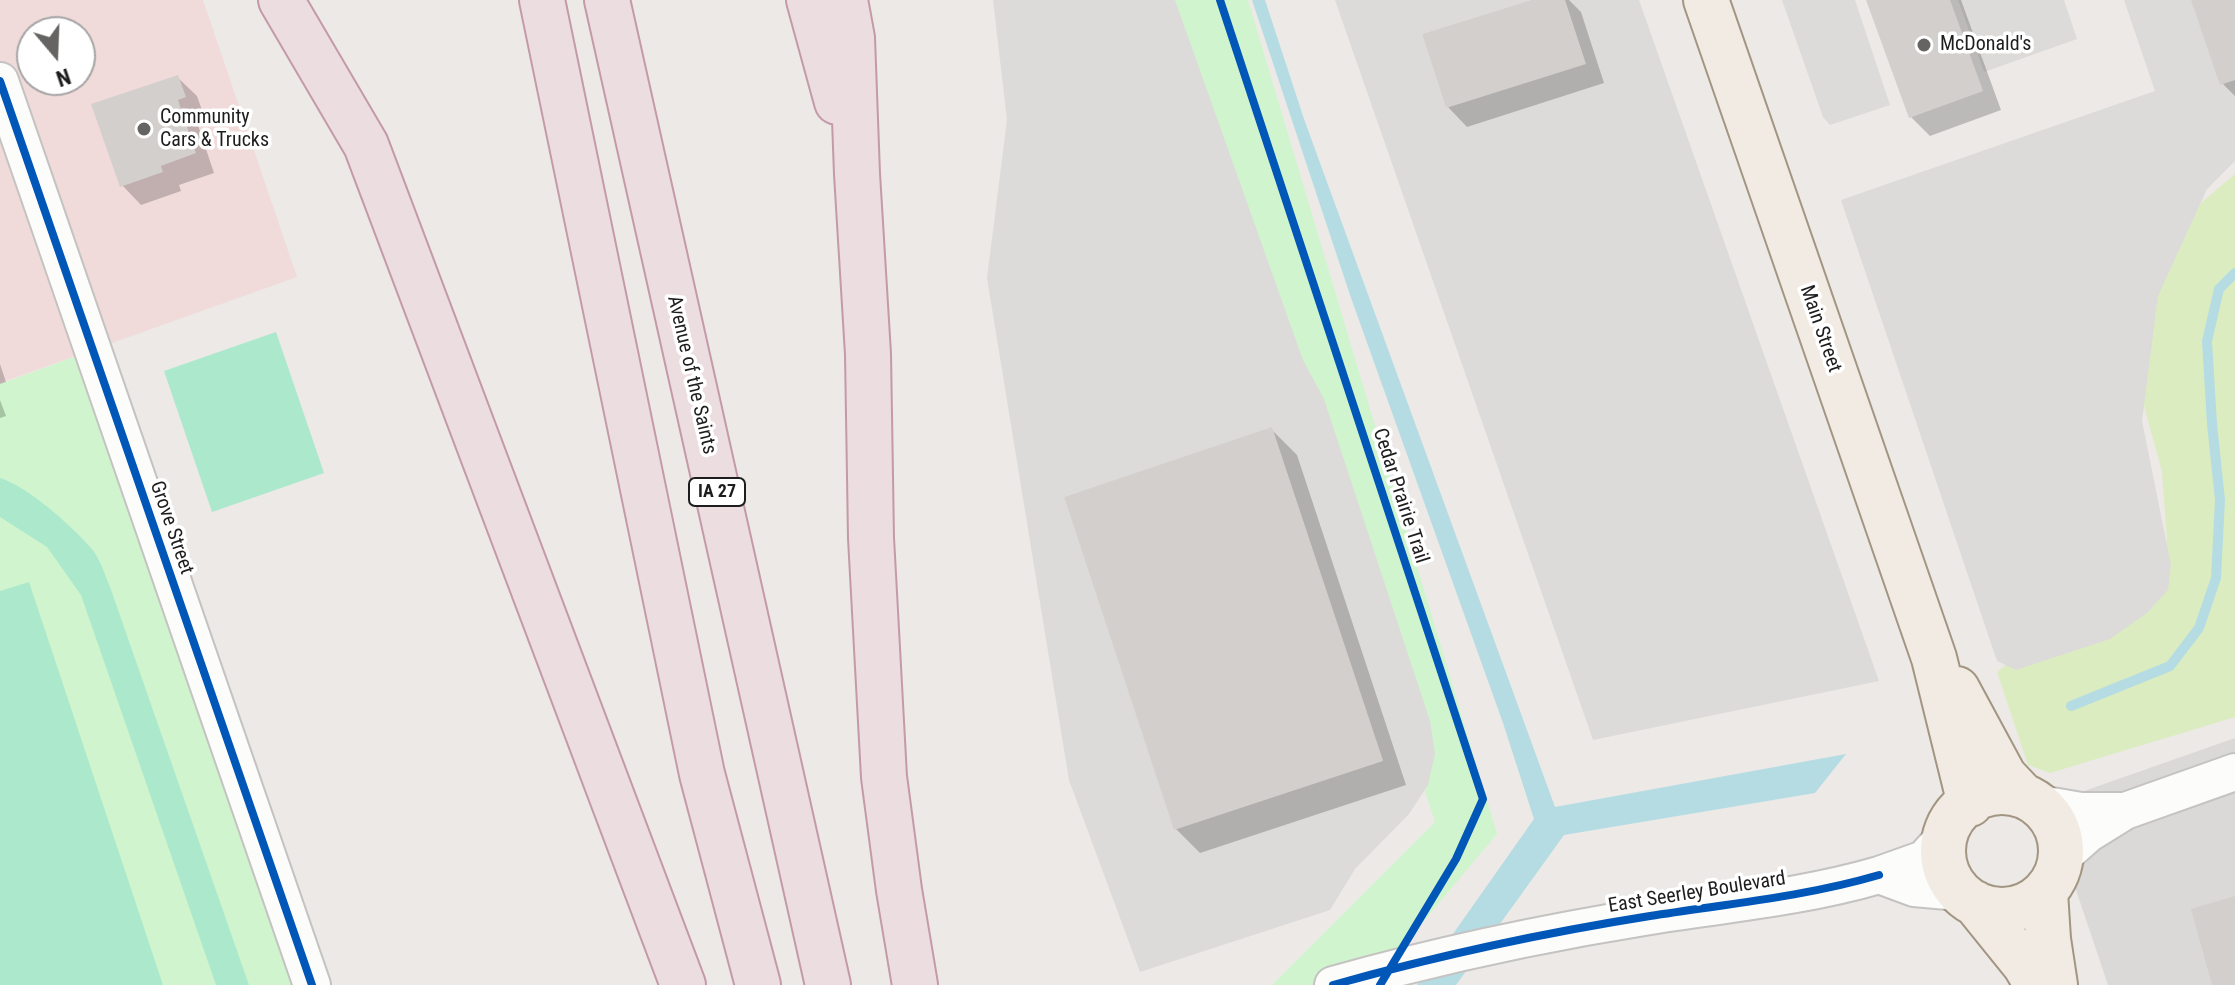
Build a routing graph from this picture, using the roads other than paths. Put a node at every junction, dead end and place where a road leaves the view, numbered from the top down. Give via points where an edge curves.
1 (281, 0) edge
2 (542, 0) edge
3 (607, 0) edge
4 (809, 0) edge
5 (845, 0) edge
6 (1706, 0) edge
7 (0, 81) edge
8 (857, 174) junction
9 (1934, 658) junction
10 (2235, 772) edge
11 (2031, 800) junction
12 (2125, 811) junction
13 (1957, 821) junction
14 (1879, 875) junction
15 (2053, 875) junction
16 (1967, 898) junction
17 (1347, 981) edge
18 (312, 985) edge
19 (683, 985) edge
20 (758, 985) edge
21 (828, 985) edge
22 (915, 985) edge
23 (2037, 985) edge
24 (2055, 985) edge

1 - 19 highway via 366,145
2 - 20 highway via 702,774
3 - 21 highway, Avenue of the Saints / IA 27
4 - 8 highway
5 - 8 highway via 852,38
6 - 9 main road, Main Street
7 - 18 street, Grove Street
8 - 22 highway via 884,777
9 - 11 main road, Main Street via 1963,698 2004,776
9 - 13 main road, Main Street
10 - 12 street
11 - 12 street via 2081,811
11 - 13 main road via 2002,791 1983,795
11 - 15 main road via 2053,820 2060,838
12 - 15 street via 2088,834
13 - 14 street, East Seerley Boulevard via 1924,859
13 - 16 main road via 1943,857 1948,876
14 - 16 street
14 - 17 street, East Seerley Boulevard via 1765,900 1528,938
15 - 16 main road via 2030,903 2012,909 1993,909
15 - 24 main road via 2048,939
16 - 23 main road

